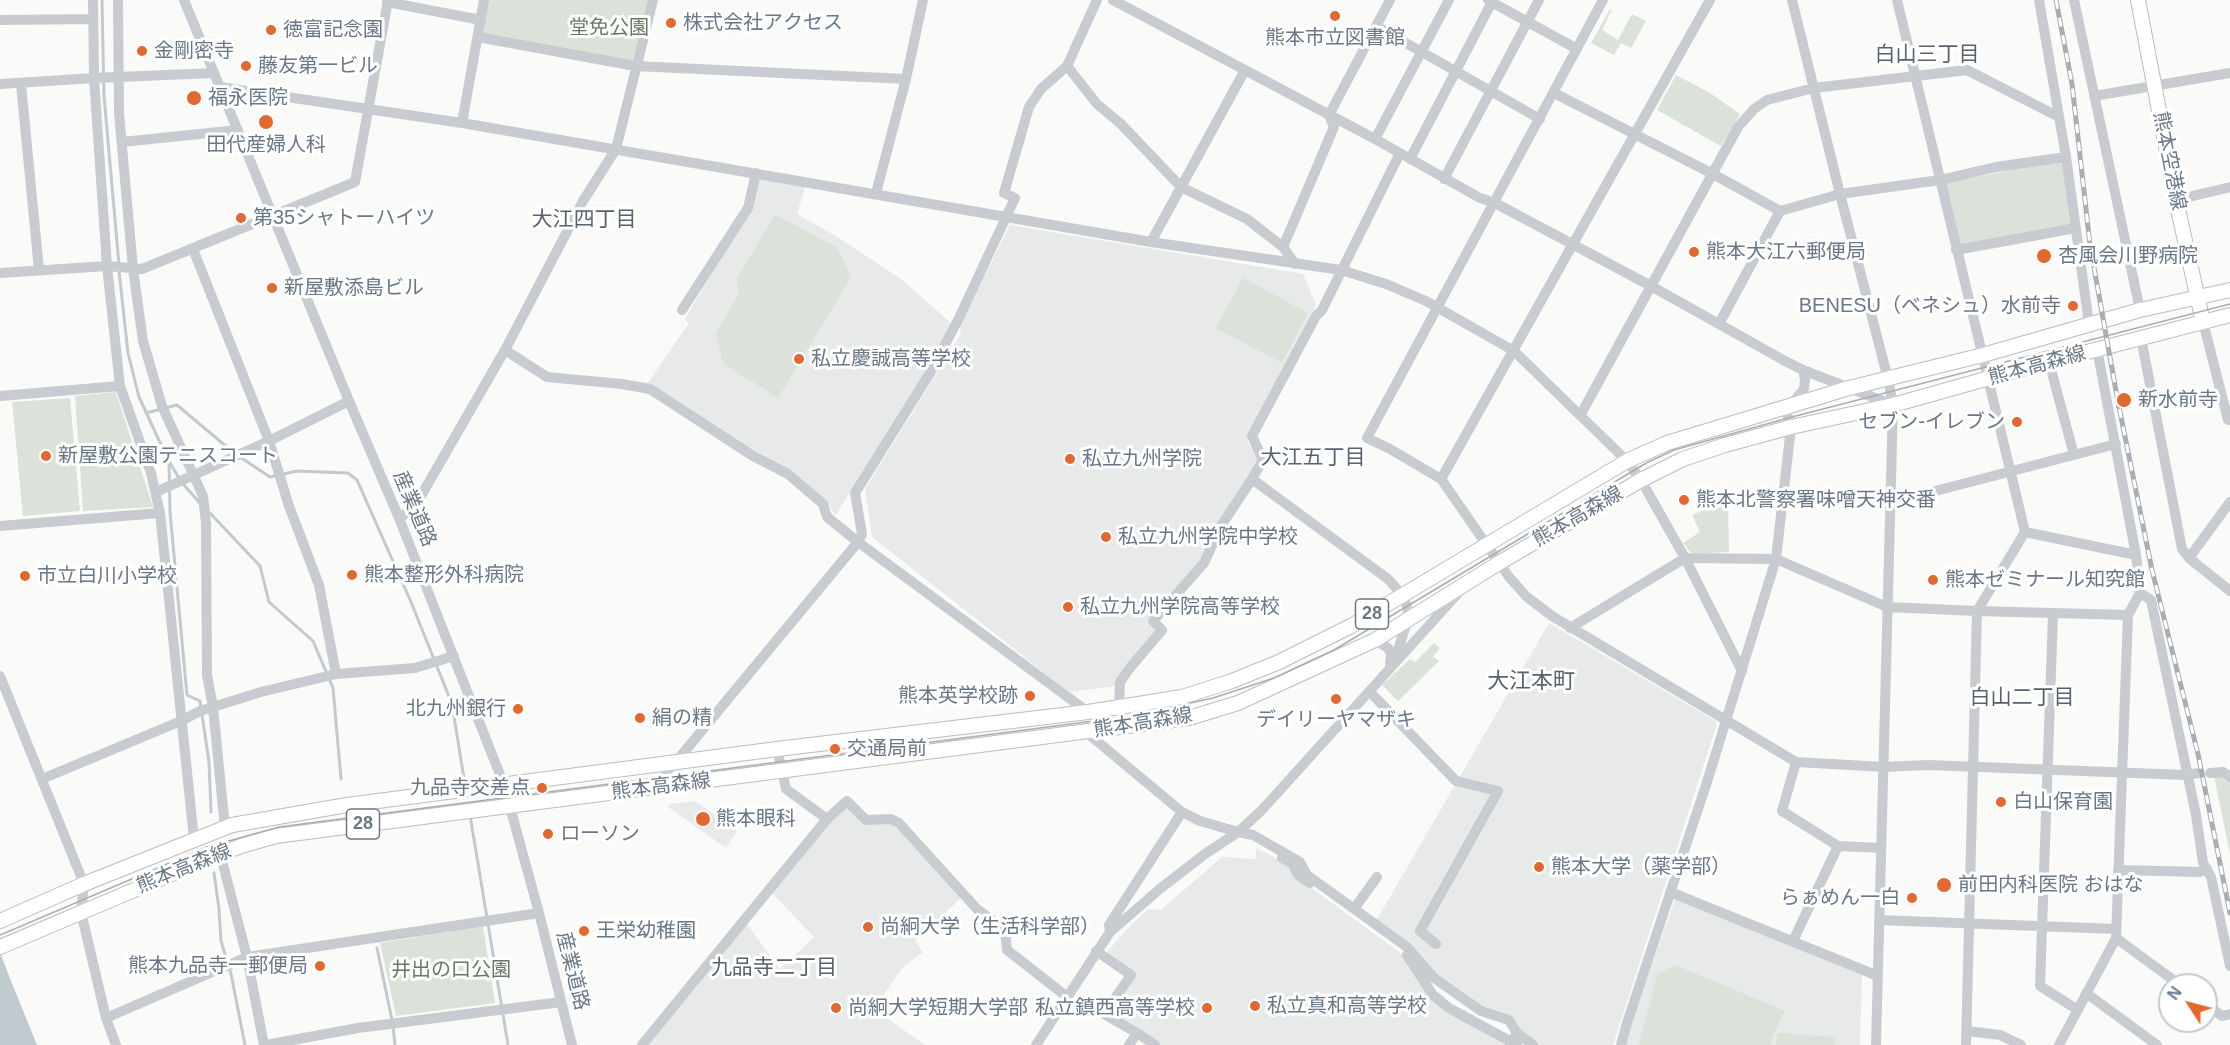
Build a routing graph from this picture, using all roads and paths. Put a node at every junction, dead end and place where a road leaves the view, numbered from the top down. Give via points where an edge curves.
1 (93, 0) edge
2 (118, 0) edge
3 (184, 0) edge
4 (484, 0) edge
5 (652, 0) edge
6 (923, 0) edge
7 (1097, 0) edge
8 (1113, 0) edge
9 (1390, 0) edge
10 (1449, 0) edge
11 (1539, 0) edge
12 (1603, 0) edge
13 (1710, 0) edge
14 (1792, 0) edge
15 (1896, 0) edge
16 (2039, 0) edge
17 (2074, 0) edge
18 (2138, 0) edge
19 (388, 1) edge
20 (1491, 1) edge
21 (93, 19) junction
22 (0, 20) edge
23 (481, 20) junction
24 (1528, 22) junction
25 (1376, 26) junction
26 (478, 37) junction
27 (1577, 49) junction
28 (1421, 51) junction
29 (635, 66) junction
30 (1066, 66) junction
31 (1245, 70) junction
32 (1456, 71) junction
33 (214, 73) junction
34 (2230, 73) edge
35 (1915, 76) junction
36 (95, 78) junction
37 (114, 78) junction
38 (906, 79) junction
39 (0, 84) edge
40 (21, 84) junction
41 (2155, 86) junction
42 (220, 87) junction
43 (1814, 88) junction
44 (1491, 91) junction
45 (1554, 93) junction
46 (2094, 96) junction
47 (369, 108) junction
48 (1329, 115) junction
49 (2059, 117) junction
50 (1540, 119) junction
51 (462, 123) junction
52 (238, 130) junction
53 (1635, 134) junction
54 (1375, 139) junction
55 (122, 142) junction
56 (616, 149) junction
57 (1405, 156) junction
58 (2066, 157) junction
59 (756, 173) junction
60 (1713, 174) junction
61 (1444, 179) junction
62 (1940, 180) junction
63 (1181, 187) junction
64 (2230, 187) edge
65 (876, 193) junction
66 (1839, 194) junction
67 (2176, 200) junction
68 (1495, 203) junction
69 (1780, 211) junction
70 (1007, 216) junction
71 (274, 217) junction
72 (2076, 228) junction
73 (1151, 242) junction
74 (1573, 245) junction
75 (1283, 247) junction
76 (193, 249) junction
77 (1956, 250) junction
78 (1295, 264) junction
79 (109, 266) junction
80 (130, 268) junction
81 (39, 270) junction
82 (1341, 270) junction
83 (0, 273) edge
84 (1651, 286) junction
85 (2230, 290) edge
86 (2198, 298) junction
87 (1438, 309) junction
88 (682, 310) dead end
89 (2140, 310) junction
90 (2230, 315) edge
91 (2203, 322) junction
92 (1719, 324) junction
93 (2089, 324) junction
94 (2141, 338) junction
95 (505, 350) junction
96 (2097, 350) junction
97 (1514, 351) junction
98 (1983, 355) junction
99 (2049, 362) junction
100 (1803, 370) junction
101 (1888, 379) junction
102 (1988, 379) junction
103 (120, 386) junction
104 (1849, 388) junction
105 (0, 396) edge
106 (349, 401) junction
107 (1893, 405) junction
108 (1788, 406) junction
109 (1581, 414) junction
110 (2229, 423) edge
111 (1791, 427) junction
112 (268, 441) junction
113 (2116, 444) junction
114 (2074, 454) junction
115 (1627, 461) junction
116 (2011, 471) junction
117 (190, 476) junction
118 (1252, 479) junction
119 (1441, 479) junction
120 (1641, 480) junction
121 (161, 490) junction
122 (2230, 502) edge
123 (1889, 503) junction
124 (160, 513) junction
125 (399, 518) junction
126 (0, 526) edge
127 (2025, 532) junction
128 (858, 542) junction
129 (1487, 546) junction
130 (2136, 555) junction
131 (1685, 558) junction
132 (2189, 558) junction
133 (1776, 559) junction
134 (1499, 563) junction
135 (1470, 580) junction
136 (2230, 591) edge
137 (2140, 593) junction
138 (1403, 596) junction
139 (1887, 607) junction
140 (1977, 611) junction
141 (2053, 614) junction
142 (2128, 615) junction
143 (1408, 619) junction
144 (1570, 628) junction
145 (1375, 640) junction
146 (454, 656) junction
147 (1390, 667) junction
148 (1742, 671) junction
149 (336, 674) junction
150 (0, 676) edge
151 (1370, 692) junction
152 (1119, 707) junction
153 (207, 709) junction
154 (1088, 712) junction
155 (181, 720) junction
156 (1725, 720) junction
157 (1086, 732) junction
158 (777, 749) junction
159 (1796, 762) junction
160 (675, 763) junction
161 (1884, 766) junction
162 (1975, 767) junction
163 (2048, 770) junction
164 (783, 772) junction
165 (2122, 772) junction
166 (2186, 775) junction
167 (2230, 777) edge
168 (42, 779) junction
169 (504, 785) junction
170 (650, 788) junction
171 (511, 807) junction
172 (1182, 812) junction
173 (827, 819) junction
174 (1238, 832) junction
175 (211, 833) junction
176 (1838, 846) junction
177 (1881, 848) junction
178 (215, 855) junction
179 (2206, 869) junction
180 (2118, 870) junction
181 (1377, 877) dead end
182 (84, 884) junction
183 (1670, 892) junction
184 (1354, 909) junction
185 (78, 913) junction
186 (539, 913) junction
187 (1879, 920) junction
188 (0, 921) edge
189 (1970, 924) junction
190 (2043, 927) junction
191 (1110, 932) junction
192 (2116, 934) junction
193 (1793, 941) junction
194 (1436, 944) dead end
195 (0, 947) edge
196 (1096, 951) junction
197 (247, 957) junction
198 (2230, 966) edge
199 (2165, 973) edge
200 (1878, 976) junction
201 (2086, 993) junction
202 (1066, 996) junction
203 (561, 1002) junction
204 (2078, 1010) junction
205 (106, 1018) junction
206 (1967, 1031) junction
207 (1137, 1034) junction
208 (1514, 1041) edge
209 (116, 1045) edge
210 (265, 1045) edge
211 (572, 1045) edge
212 (642, 1045) edge
213 (1036, 1045) edge
214 (1129, 1045) edge
215 (1155, 1045) edge
216 (1533, 1045) edge
217 (1621, 1045) edge
218 (1876, 1045) edge
219 (1966, 1045) edge
220 (2021, 1045) edge
221 (2059, 1045) edge
222 (2157, 1045) edge

1 - 21 street
2 - 37 street
3 - 33 street, 産業道路
4 - 23 street
5 - 29 street
6 - 38 street
7 - 30 street
8 - 31 street
9 - 25 street
10 - 28 street
11 - 24 street
12 - 27 street
13 - 53 street
14 - 43 street
15 - 35 street
16 - 49 street
17 - 46 street
18 - 41 main road, 熊本空港線
19 - 23 street
19 - 47 street
20 - 24 street
20 - 32 street
21 - 22 street
21 - 36 street
23 - 26 street
24 - 27 street
24 - 44 street
25 - 28 street
25 - 48 street
26 - 29 street
26 - 51 street
27 - 45 street
28 - 32 street
28 - 54 street
29 - 38 street
29 - 56 street
30 - 63 street via 1097,104
30 - 70 street via 1041,88 1029,107 1004,193 1015,198
31 - 48 street
31 - 63 street
32 - 44 street
32 - 57 street
33 - 37 street
33 - 42 street, 産業道路
34 - 41 street
35 - 43 street
35 - 49 street via 1967,70
35 - 62 street
36 - 37 street
36 - 40 street
36 - 79 street
37 - 55 street
38 - 65 street
39 - 40 street
40 - 81 street
41 - 46 street
41 - 67 main road, 熊本空港線
42 - 47 street
42 - 52 street, 産業道路
43 - 60 street via 1767,100 1754,109 1738,127
43 - 66 street
44 - 50 street
44 - 61 street
45 - 50 street
45 - 53 street
46 - 89 street
47 - 51 street
47 - 71 street via 355,182
48 - 54 street
48 - 75 street via 1334,127
49 - 58 street
50 - 68 street
51 - 56 street
52 - 55 street
52 - 71 street, 産業道路
53 - 60 street
53 - 74 street
54 - 57 street
55 - 80 street
56 - 59 street
56 - 95 street via 583,201
57 - 61 street
57 - 82 street
58 - 62 street
58 - 72 street
59 - 65 street
59 - 88 street via 748,208
60 - 69 street
60 - 84 street
61 - 68 street
62 - 66 street
62 - 77 street
63 - 73 street
63 - 75 street via 1247,219
64 - 67 street
65 - 70 street
66 - 69 street
66 - 101 street
67 - 86 main road, 熊本空港線
68 - 74 street
68 - 87 street
69 - 92 street
70 - 73 street
70 - 128 street via 930,373 855,493 862,534
71 - 76 street
71 - 106 street, 産業道路
72 - 77 street
72 - 93 street
73 - 78 street
74 - 84 street
74 - 97 street
75 - 78 street
76 - 80 street via 142,269
76 - 112 street
77 - 98 street
78 - 82 street
79 - 80 street
79 - 81 street
79 - 103 street
80 - 117 street via 143,341 162,406
81 - 83 street
82 - 87 street via 1395,287
82 - 118 street via 1252,436 1263,460
84 - 92 street
84 - 109 street
85 - 86 main road, 熊本高森線 / 28
86 - 89 main road, 熊本高森線 / 28
86 - 91 main road, 熊本空港線
87 - 97 street
87 - 119 street via 1367,438
89 - 93 main road, 熊本高森線 / 28
90 - 91 main road, 熊本高森線 / 28
91 - 94 main road, 熊本高森線 / 28
91 - 110 street
92 - 100 street
93 - 98 main road, 熊本高森線 / 28
94 - 96 main road, 熊本高森線 / 28
94 - 132 street via 2182,549
95 - 125 street via 414,508
95 - 128 street via 547,377 650,389 753,456 788,474 823,504 827,517
96 - 99 main road, 熊本高森線 / 28
96 - 113 street
97 - 109 street
97 - 119 street
98 - 101 main road, 熊本高森線 / 28
98 - 102 street
99 - 102 main road, 熊本高森線 / 28
99 - 114 street
100 - 104 street
100 - 108 street via 1804,389
101 - 104 main road, 熊本高森線 / 28
101 - 107 street
102 - 107 main road, 熊本高森線 / 28
102 - 116 street
103 - 105 street
103 - 121 street
104 - 107 street
104 - 108 main road, 熊本高森線 / 28
106 - 112 street
106 - 125 street, 産業道路
107 - 111 main road, 熊本高森線 / 28
107 - 123 street
108 - 111 street
108 - 115 main road, 熊本高森線 / 28 via 1667,442
109 - 115 street
111 - 120 main road, 熊本高森線 / 28 via 1683,459
111 - 133 street
112 - 117 street
112 - 149 street via 318,585
113 - 114 street
113 - 130 street
114 - 116 street
115 - 120 street
115 - 129 main road, 熊本高森線 / 28
116 - 123 street
116 - 127 street
117 - 121 street
117 - 153 street via 202,496 206,523
118 - 138 street via 1388,579
118 - 152 street via 1221,526 1204,563 1153,621 1162,630 1120,682
119 - 129 street
120 - 131 street
120 - 134 main road, 熊本高森線 / 28
121 - 124 street
122 - 132 street
123 - 139 street
124 - 126 street
124 - 155 street
125 - 146 street, 産業道路
127 - 130 street
127 - 140 street
128 - 154 street
128 - 160 street
129 - 134 street
129 - 138 main road, 熊本高森線 / 28
130 - 137 street
131 - 133 street
131 - 144 street
131 - 148 street
132 - 136 street
133 - 139 street
133 - 148 street
134 - 135 main road, 熊本高森線 / 28
134 - 144 street via 1527,597
135 - 143 main road, 熊本高森線 / 28
135 - 147 street
137 - 142 street
137 - 166 street via 2151,600
138 - 143 street
138 - 152 main road, 熊本高森線 / 28 via 1342,631 1232,681 1182,697
139 - 140 street
139 - 161 street
140 - 141 street
140 - 162 street
141 - 142 street
141 - 163 street
142 - 165 street
143 - 145 main road, 熊本高森線 / 28
143 - 147 street
144 - 156 street
145 - 147 street via 1391,654
145 - 157 main road, 熊本高森線 / 28 via 1238,703 1189,718
146 - 149 street via 415,668
146 - 169 street, 産業道路
147 - 151 street
148 - 156 street
149 - 153 street
150 - 168 street
151 - 174 street
151 - 194 street via 1456,781 1498,791 1420,931
152 - 154 main road, 熊本高森線 / 28
153 - 155 street
153 - 175 street
154 - 158 main road, 熊本高森線 / 28
155 - 168 street
155 - 175 street
156 - 159 street
156 - 183 street
157 - 164 main road, 熊本高森線 / 28
157 - 172 street
158 - 160 main road, 熊本高森線 / 28
158 - 164 street
159 - 161 street
159 - 176 street via 1782,811
160 - 169 main road, 熊本高森線 / 28
160 - 170 street
161 - 162 street
161 - 177 street
162 - 163 street
162 - 189 street
163 - 165 street
163 - 190 street
164 - 170 main road, 熊本高森線 / 28
164 - 173 street via 786,789
165 - 166 street
165 - 180 street
166 - 167 street via 2223,772
166 - 179 street
168 - 182 street
169 - 171 street, 産業道路
169 - 175 main road, 熊本高森線 / 28 via 325,808
170 - 171 main road, 熊本高森線 / 28
171 - 178 main road, 熊本高森線 / 28 via 276,836
171 - 186 street, 産業道路
172 - 174 street
172 - 191 street via 1109,925
173 - 202 street via 847,801 866,820 891,819 899,823 977,909 1005,930 1007,950
173 - 212 street
174 - 184 street via 1253,835 1300,862 1307,875
174 - 191 street via 1161,888
174 - 208 street via 1239,838 1292,863 1298,875 1406,953 1432,995 1449,1008
175 - 182 main road, 熊本高森線 / 28
176 - 177 street
176 - 193 street
177 - 187 street
178 - 185 main road, 熊本高森線 / 28
178 - 197 street
179 - 180 street
179 - 198 street
180 - 192 street
181 - 184 street
182 - 185 street
182 - 188 main road, 熊本高森線 / 28
183 - 193 street
183 - 217 street
184 - 208 street via 1407,946 1434,978 1481,1011 1509,1020
185 - 195 main road, 熊本高森線 / 28
185 - 205 street
186 - 197 street
186 - 203 street, 産業道路
187 - 189 street
187 - 200 street
189 - 190 street
189 - 206 street
190 - 192 street
190 - 204 street via 2040,986
191 - 196 street
192 - 199 street
192 - 201 street
193 - 200 street
196 - 202 street
196 - 207 street via 1131,975 1104,1014
197 - 205 street
197 - 210 street
200 - 218 street
201 - 204 street
201 - 222 street
202 - 213 street
203 - 210 street via 358,1028
203 - 211 street, 産業道路
204 - 221 street
205 - 209 street
206 - 219 street
206 - 220 street via 2000,1035
207 - 214 street
207 - 215 street
208 - 216 street

